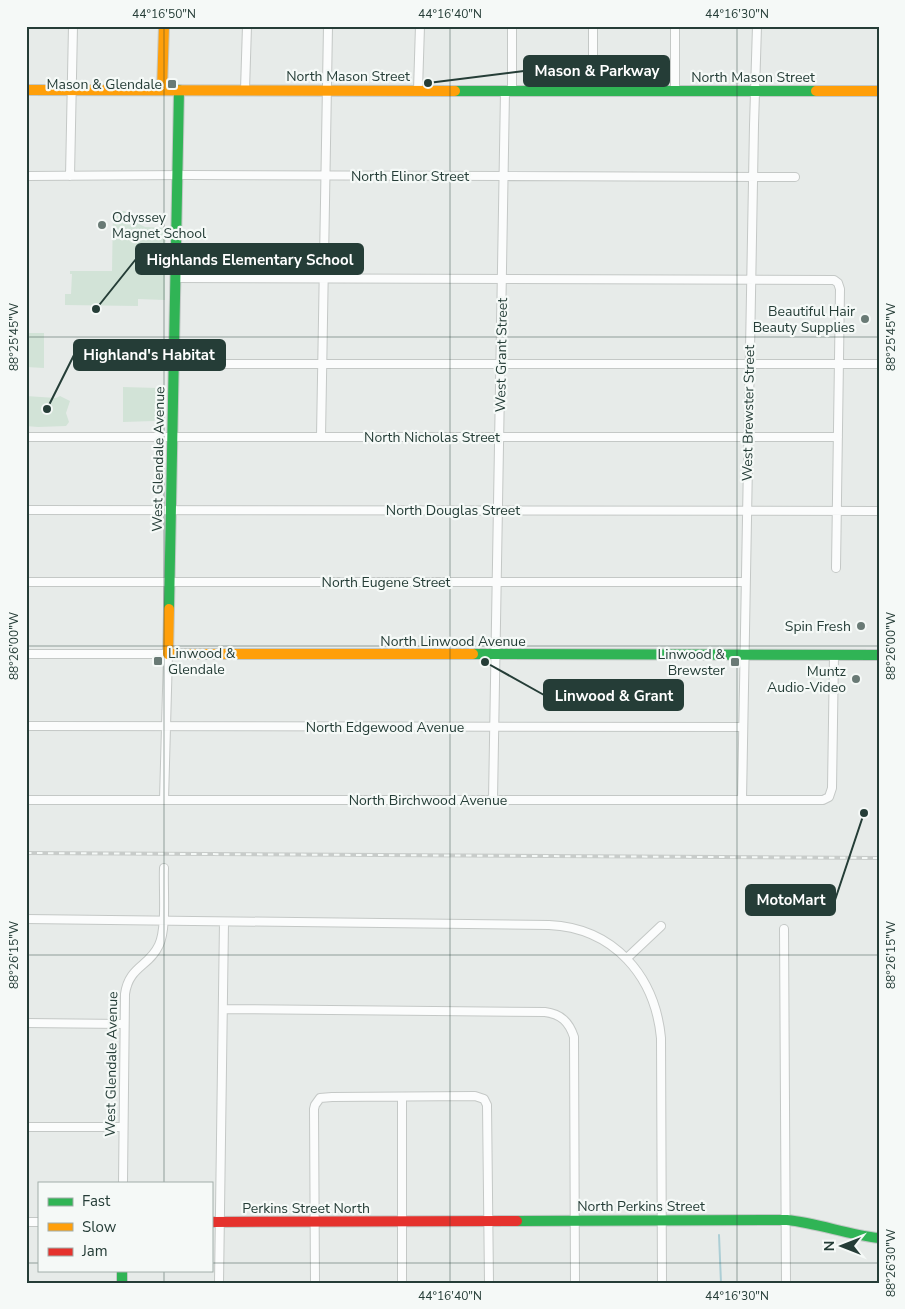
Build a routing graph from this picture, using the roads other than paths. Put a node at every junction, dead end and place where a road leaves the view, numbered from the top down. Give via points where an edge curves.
1 (73, 26) edge
2 (164, 26) edge
3 (247, 26) edge
4 (328, 26) edge
5 (420, 26) edge
6 (512, 26) edge
7 (593, 26) edge
8 (675, 26) edge
9 (757, 26) edge
10 (26, 90) edge
11 (72, 90) junction
12 (162, 90) junction
13 (179, 90) junction
14 (245, 90) junction
15 (327, 90) junction
16 (418, 90) junction
17 (592, 90) junction
18 (675, 90) junction
19 (508, 91) junction
20 (755, 91) junction
21 (879, 91) edge
22 (177, 175) junction
23 (26, 176) edge
24 (70, 176) junction
25 (326, 176) junction
26 (504, 176) junction
27 (753, 177) junction
28 (795, 177) dead end
29 (175, 278) junction
30 (324, 278) junction
31 (502, 278) junction
32 (751, 278) junction
33 (174, 364) junction
34 (322, 364) junction
35 (500, 364) junction
36 (749, 364) junction
37 (839, 364) junction
38 (879, 364) edge
39 (26, 437) edge
40 (172, 437) junction
41 (321, 437) junction
42 (499, 437) junction
43 (838, 437) junction
44 (748, 438) junction
45 (26, 510) edge
46 (170, 510) junction
47 (498, 510) junction
48 (746, 510) junction
49 (879, 510) edge
50 (836, 511) junction
51 (836, 568) dead end
52 (26, 582) edge
53 (169, 582) junction
54 (745, 582) junction
55 (496, 583) junction
56 (26, 654) edge
57 (168, 654) junction
58 (495, 655) junction
59 (744, 655) junction
60 (834, 655) junction
61 (879, 655) edge
62 (26, 726) edge
63 (166, 726) junction
64 (494, 727) junction
65 (743, 727) junction
66 (26, 800) edge
67 (164, 800) junction
68 (493, 800) junction
69 (742, 800) junction
70 (164, 868) dead end
71 (26, 919) edge
72 (163, 921) junction
73 (224, 922) junction
74 (661, 926) dead end
75 (784, 929) dead end
76 (627, 958) junction
77 (223, 1009) junction
78 (26, 1023) edge
79 (124, 1024) junction
80 (402, 1097) junction
81 (26, 1126) edge
82 (123, 1127) junction
83 (123, 1182) edge
84 (662, 1219) junction
85 (488, 1220) junction
86 (575, 1220) junction
87 (787, 1220) junction
88 (315, 1221) junction
89 (401, 1221) junction
90 (216, 1222) edge
91 (879, 1238) edge
92 (219, 1283) edge
93 (315, 1283) edge
94 (402, 1283) edge
95 (489, 1283) edge
96 (575, 1283) edge
97 (662, 1283) edge
98 (786, 1283) edge

1 - 11 street
2 - 12 street
3 - 14 street
4 - 15 street
5 - 16 street
6 - 19 street, West Grant Street
7 - 17 street
8 - 18 street
9 - 20 street, West Brewster Street
10 - 11 street, North Mason Street
11 - 12 street, North Mason Street
11 - 24 street
12 - 13 street, North Mason Street
13 - 14 street, North Mason Street
13 - 22 street, West Glendale Avenue
14 - 15 street, North Mason Street
15 - 16 street, North Mason Street
15 - 25 street
16 - 19 street, North Mason Street
17 - 18 street, North Mason Street
17 - 19 street, North Mason Street
18 - 20 street, North Mason Street
19 - 26 street, West Grant Street
20 - 21 street, North Mason Street
20 - 27 street, West Brewster Street
22 - 24 street, North Elinor Street
22 - 25 street, North Elinor Street
22 - 29 street, West Glendale Avenue
23 - 24 street, North Elinor Street
25 - 26 street, North Elinor Street
25 - 30 street
26 - 27 street, North Elinor Street
26 - 31 street, West Grant Street
27 - 28 street, North Elinor Street
27 - 32 street, West Brewster Street
29 - 30 street
29 - 33 street, West Glendale Avenue
30 - 31 street
30 - 34 street
31 - 32 street
31 - 35 street, West Grant Street
32 - 36 street, West Brewster Street
32 - 37 street via 836,280 840,289
33 - 34 street
33 - 40 street, West Glendale Avenue
34 - 35 street
34 - 41 street
35 - 36 street
35 - 42 street, West Grant Street
36 - 37 street
36 - 44 street, West Brewster Street
37 - 38 street
37 - 43 street
39 - 40 street, North Nicholas Street
40 - 41 street, North Nicholas Street
40 - 46 street, West Glendale Avenue
41 - 42 street, North Nicholas Street
42 - 44 street, North Nicholas Street
42 - 47 street, West Grant Street
43 - 44 street, North Nicholas Street
43 - 50 street
44 - 48 street, West Brewster Street
45 - 46 street, North Douglas Street
46 - 47 street, North Douglas Street
46 - 53 street, West Glendale Avenue
47 - 48 street, North Douglas Street
47 - 55 street, West Grant Street
48 - 50 street, North Douglas Street
48 - 54 street, West Brewster Street
49 - 50 street, North Douglas Street
50 - 51 street
52 - 53 street, North Eugene Street
53 - 55 street, North Eugene Street
53 - 57 street, West Glendale Avenue
54 - 55 street, North Eugene Street
54 - 59 street, West Brewster Street
55 - 58 street, West Grant Street
56 - 57 street, North Linwood Avenue
57 - 58 street, North Linwood Avenue
57 - 63 street, West Glendale Avenue
58 - 59 street, North Linwood Avenue
58 - 64 street, West Grant Street
59 - 60 street, North Linwood Avenue
59 - 65 street, West Brewster Street
60 - 61 street, North Linwood Avenue
60 - 69 street, North Birchwood Avenue via 832,788 829,797 823,800
62 - 63 street, North Edgewood Avenue
63 - 64 street, North Edgewood Avenue
63 - 67 street, West Glendale Avenue
64 - 65 street, North Edgewood Avenue
64 - 68 street, West Grant Street
65 - 69 street, West Brewster Street
66 - 67 street, North Birchwood Avenue
67 - 68 street, North Birchwood Avenue
68 - 69 street, North Birchwood Avenue
70 - 72 street, West Glendale Avenue
71 - 72 street
72 - 73 street
72 - 79 street, West Glendale Avenue via 162,940 157,950 135,970 128,982
73 - 76 street via 560,925 598,937
73 - 77 street
74 - 76 street
75 - 87 street
76 - 84 street via 646,983 660,1028
77 - 86 street via 545,1012 564,1018 574,1037
77 - 90 street
78 - 79 street
79 - 82 street, West Glendale Avenue
80 - 85 street via 475,1096 484,1099 488,1105
80 - 88 street via 324,1097 317,1101 314,1109
80 - 89 street
81 - 82 street
82 - 83 street, West Glendale Avenue
84 - 86 street, North Perkins Street
84 - 87 street, North Perkins Street
84 - 97 street
85 - 86 street, North Perkins Street
85 - 89 street, North Perkins Street
85 - 95 street
86 - 96 street
87 - 91 street, North Perkins Street via 808,1221
87 - 98 street
88 - 89 street, Perkins Street North
88 - 90 street, Perkins Street North
88 - 93 street
89 - 94 street
90 - 92 street

